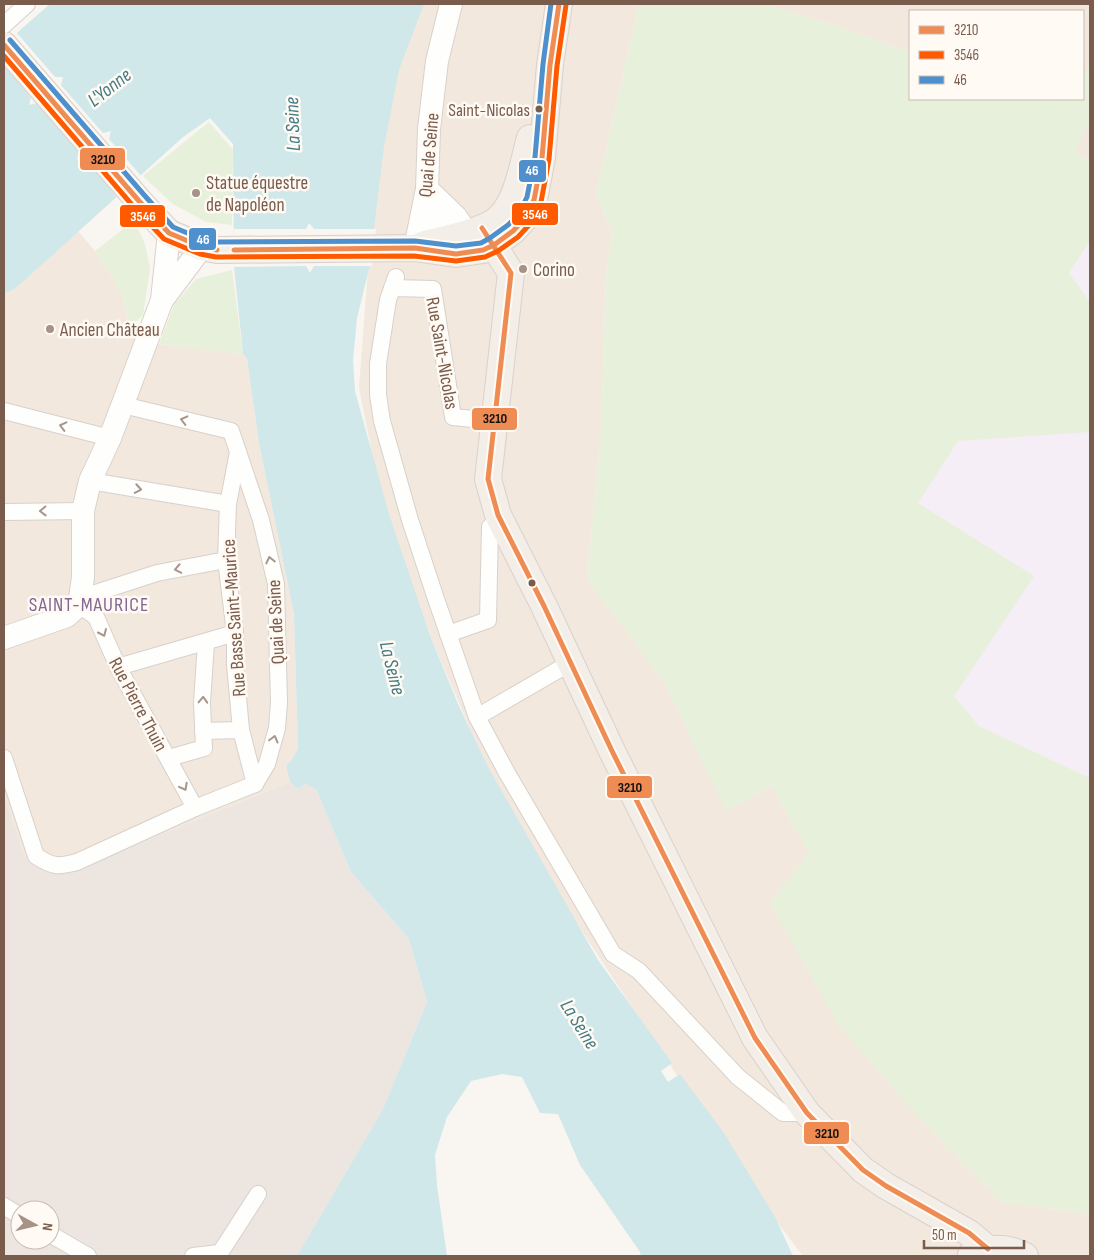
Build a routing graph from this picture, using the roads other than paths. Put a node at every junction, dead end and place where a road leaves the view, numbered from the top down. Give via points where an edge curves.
1 (27, 4) edge
2 (451, 4) edge
3 (559, 4) edge
4 (4, 25) edge
5 (4, 45) edge
6 (432, 194) junction
7 (170, 233) junction
8 (481, 235) junction
9 (202, 247) junction
10 (428, 247) junction
11 (162, 300) junction
12 (123, 405) junction
13 (4, 412) edge
14 (494, 421) junction
15 (110, 438) junction
16 (238, 450) junction
17 (90, 481) junction
18 (228, 504) junction
19 (83, 511) junction
20 (4, 512) edge
21 (502, 522) junction
22 (226, 560) junction
23 (79, 602) junction
24 (235, 633) junction
25 (448, 634) junction
26 (4, 638) edge
27 (206, 642) junction
28 (570, 663) junction
29 (118, 668) junction
30 (477, 717) junction
31 (241, 730) junction
32 (203, 731) junction
33 (4, 758) edge
34 (169, 758) junction
35 (255, 784) junction
36 (195, 808) junction
37 (807, 1114) junction
38 (258, 1194) dead end
39 (941, 1218) junction
40 (60, 1240) edge
41 (979, 1252) edge
42 (88, 1256) edge
43 (193, 1256) edge
44 (958, 1256) edge
45 (1025, 1256) edge

1 - 4 street
2 - 6 main road, Quai de Seine via 437,61 429,129
3 - 8 main road via 542,158 534,200 513,231
5 - 7 main road
6 - 8 main road
6 - 10 main road, Quai de Seine
7 - 9 main road
7 - 11 main road
8 - 10 main road via 483,250 456,254
8 - 14 main road via 511,272
9 - 10 main road via 217,250
9 - 11 main road
11 - 12 main road
12 - 15 main road
16 -> 12 street, Quai de Seine via 231,431
15 -> 13 street
14 - 21 main road via 488,479
14 - 25 street, Rue Saint-Nicolas via 453,417 433,289 394,282 378,364 378,396 410,520
15 - 17 main road
16 - 18 street, Rue Basse Saint-Maurice
35 -> 16 street, Quai de Seine via 266,764 278,720 276,584 261,520
17 -> 18 street
17 - 19 main road
18 - 22 street, Rue Basse Saint-Maurice
19 -> 20 street
19 - 23 main road via 83,576
21 - 25 street via 490,527 488,620
21 - 28 main road
22 -> 23 street via 157,573
22 - 24 street, Rue Basse Saint-Maurice
23 - 26 main road via 66,616
23 -> 29 street, Rue Pierre Thuin via 96,617
24 - 27 street
24 - 31 street, Rue Basse Saint-Maurice
25 - 30 street
27 - 29 street
32 -> 27 street
28 - 30 street
28 - 37 main road via 756,1038
29 - 34 street, Rue Pierre Thuin
30 - 37 street via 613,954 639,971 738,1077 784,1114
31 - 32 street
31 - 35 street, Rue Basse Saint-Maurice
32 - 34 street via 204,748
33 - 36 street via 36,856 59,867 77,862
34 -> 36 street, Rue Pierre Thuin
35 - 36 street
37 - 39 main road via 863,1170
38 - 43 street via 220,1252
39 - 41 main road via 969,1233
39 - 44 main road via 956,1242
40 - 42 street
41 - 45 main road via 1002,1248

